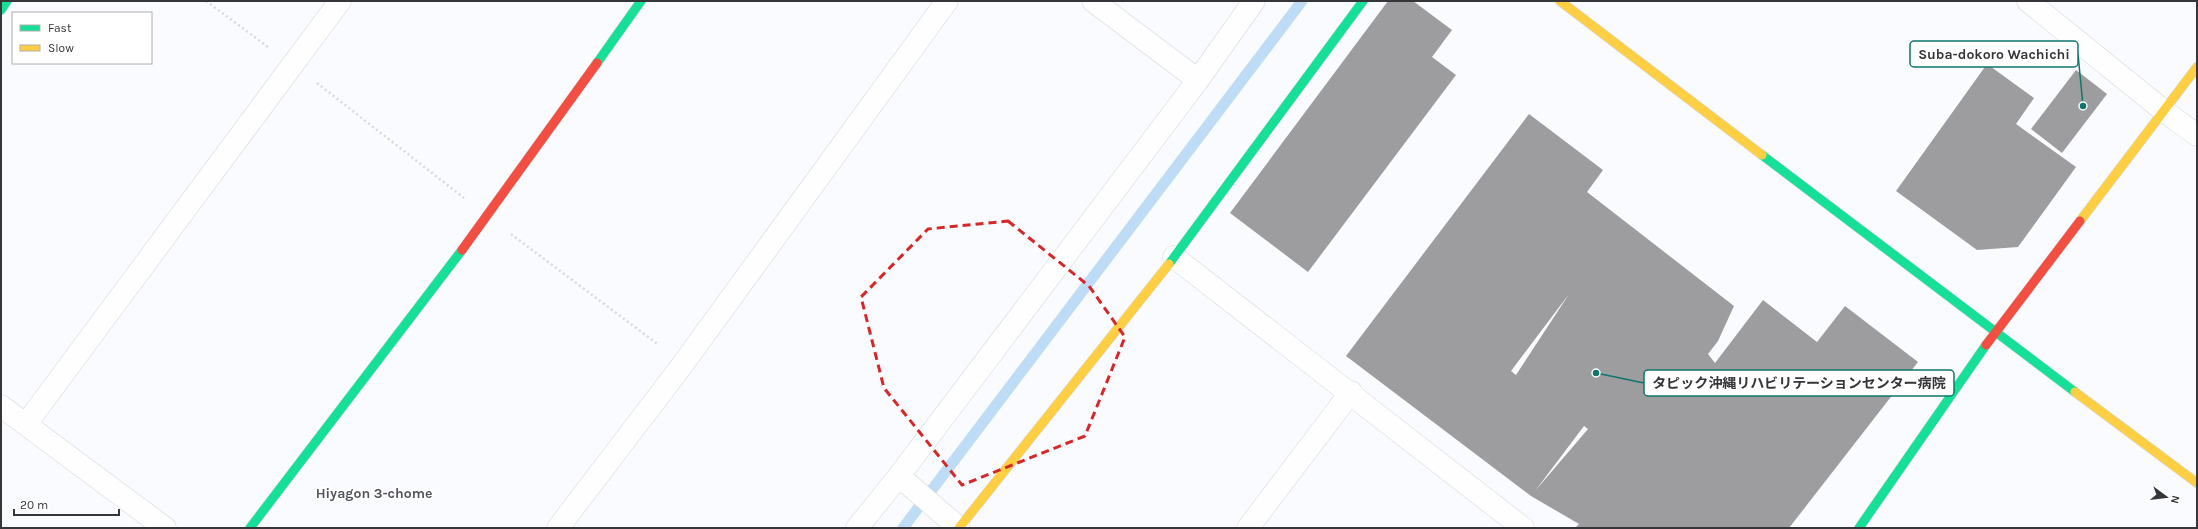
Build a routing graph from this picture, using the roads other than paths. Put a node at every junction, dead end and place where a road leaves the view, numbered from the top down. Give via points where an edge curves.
1 (8, 1) edge
2 (340, 1) edge
3 (640, 1) edge
4 (947, 1) edge
5 (1093, 1) edge
6 (1254, 1) edge
7 (1363, 1) edge
8 (1560, 1) edge
9 (2028, 1) edge
10 (1, 10) edge
11 (2197, 67) edge
12 (1198, 80) junction
13 (2164, 111) junction
14 (2197, 135) edge
15 (1174, 257) junction
16 (1995, 333) junction
17 (1351, 392) junction
18 (1, 406) edge
19 (26, 424) junction
20 (900, 476) junction
21 (2197, 483) edge
22 (165, 528) edge
23 (250, 528) edge
24 (558, 528) edge
25 (857, 528) edge
26 (959, 528) edge
27 (1248, 528) edge
28 (1523, 528) edge
29 (1859, 528) edge

1 - 10 street
2 - 19 street
3 - 23 street via 488,216
4 - 24 street via 683,364
5 - 12 street
6 - 12 street
7 - 15 street
8 - 16 street
9 - 13 street
11 - 13 street
12 - 20 street
13 - 14 street
13 - 16 street
15 - 17 street
15 - 26 street
16 - 21 street
16 - 29 street
17 - 27 street
17 - 28 street
18 - 19 street
19 - 22 street
20 - 25 street
20 - 26 street

